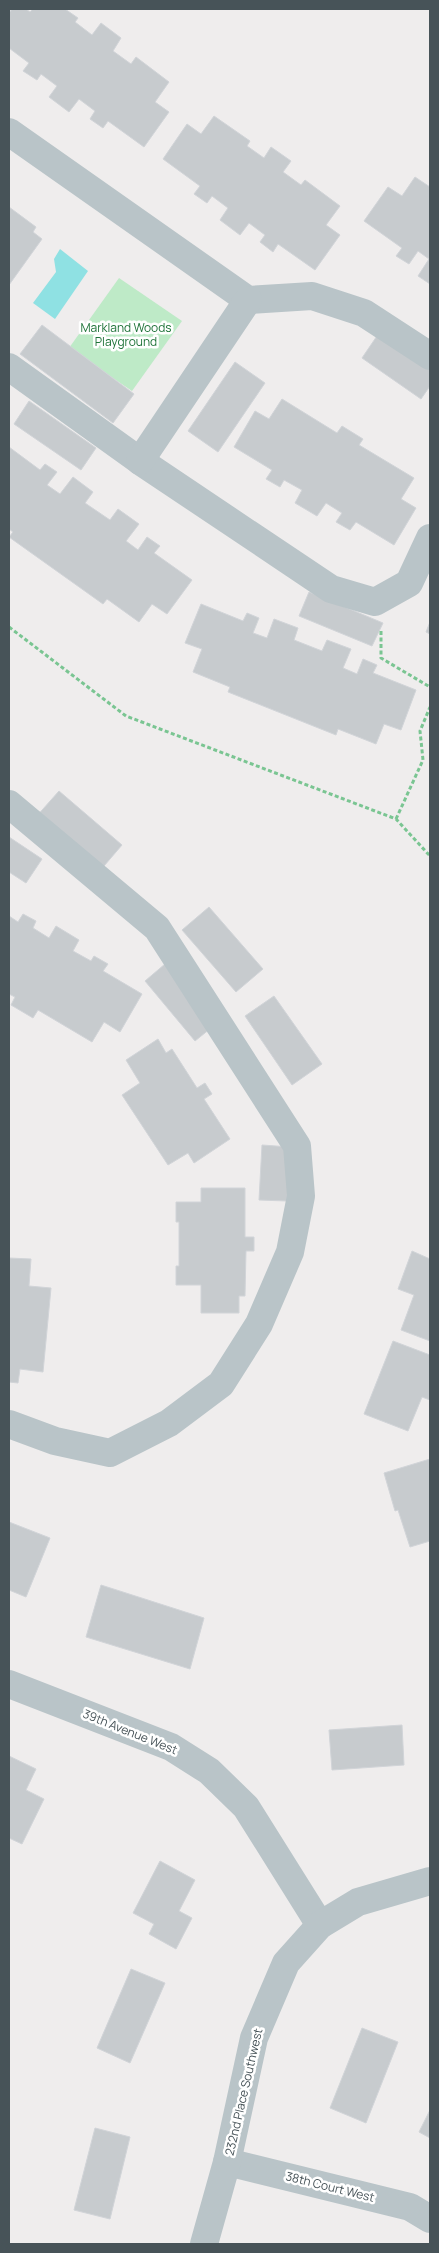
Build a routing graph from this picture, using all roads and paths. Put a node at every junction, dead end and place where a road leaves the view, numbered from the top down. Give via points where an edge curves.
1 (9, 132) edge
2 (248, 300) junction
3 (430, 356) edge
4 (9, 367) edge
5 (140, 461) junction
6 (430, 538) edge
7 (380, 599) junction
8 (9, 627) edge
9 (430, 687) edge
10 (430, 707) edge
11 (9, 804) edge
12 (396, 818) junction
13 (430, 856) edge
14 (9, 1424) edge
15 (9, 1684) edge
16 (430, 1881) edge
17 (320, 1925) junction
18 (227, 2162) junction
19 (430, 2219) edge
20 (204, 2244) edge

1 - 2 street
2 - 3 street via 312,296 364,313
2 - 5 street
4 - 5 street
5 - 7 street via 331,589 375,602
6 - 7 street via 409,583
7 - 9 path via 381,658
8 - 12 path via 126,716
10 - 12 path via 420,730 423,760
11 - 14 street via 157,928 297,1146 301,1196 290,1252 259,1324 221,1384 169,1423 110,1453 55,1441
12 - 13 path
15 - 17 street, 39th Avenue West via 171,1747 209,1770 246,1807
16 - 17 street, 232nd Place Southwest via 358,1902
17 - 18 street, 232nd Place Southwest via 286,1964 254,2038
18 - 19 street, 38th Court West via 410,2207
18 - 20 street, 232nd Place Southwest

